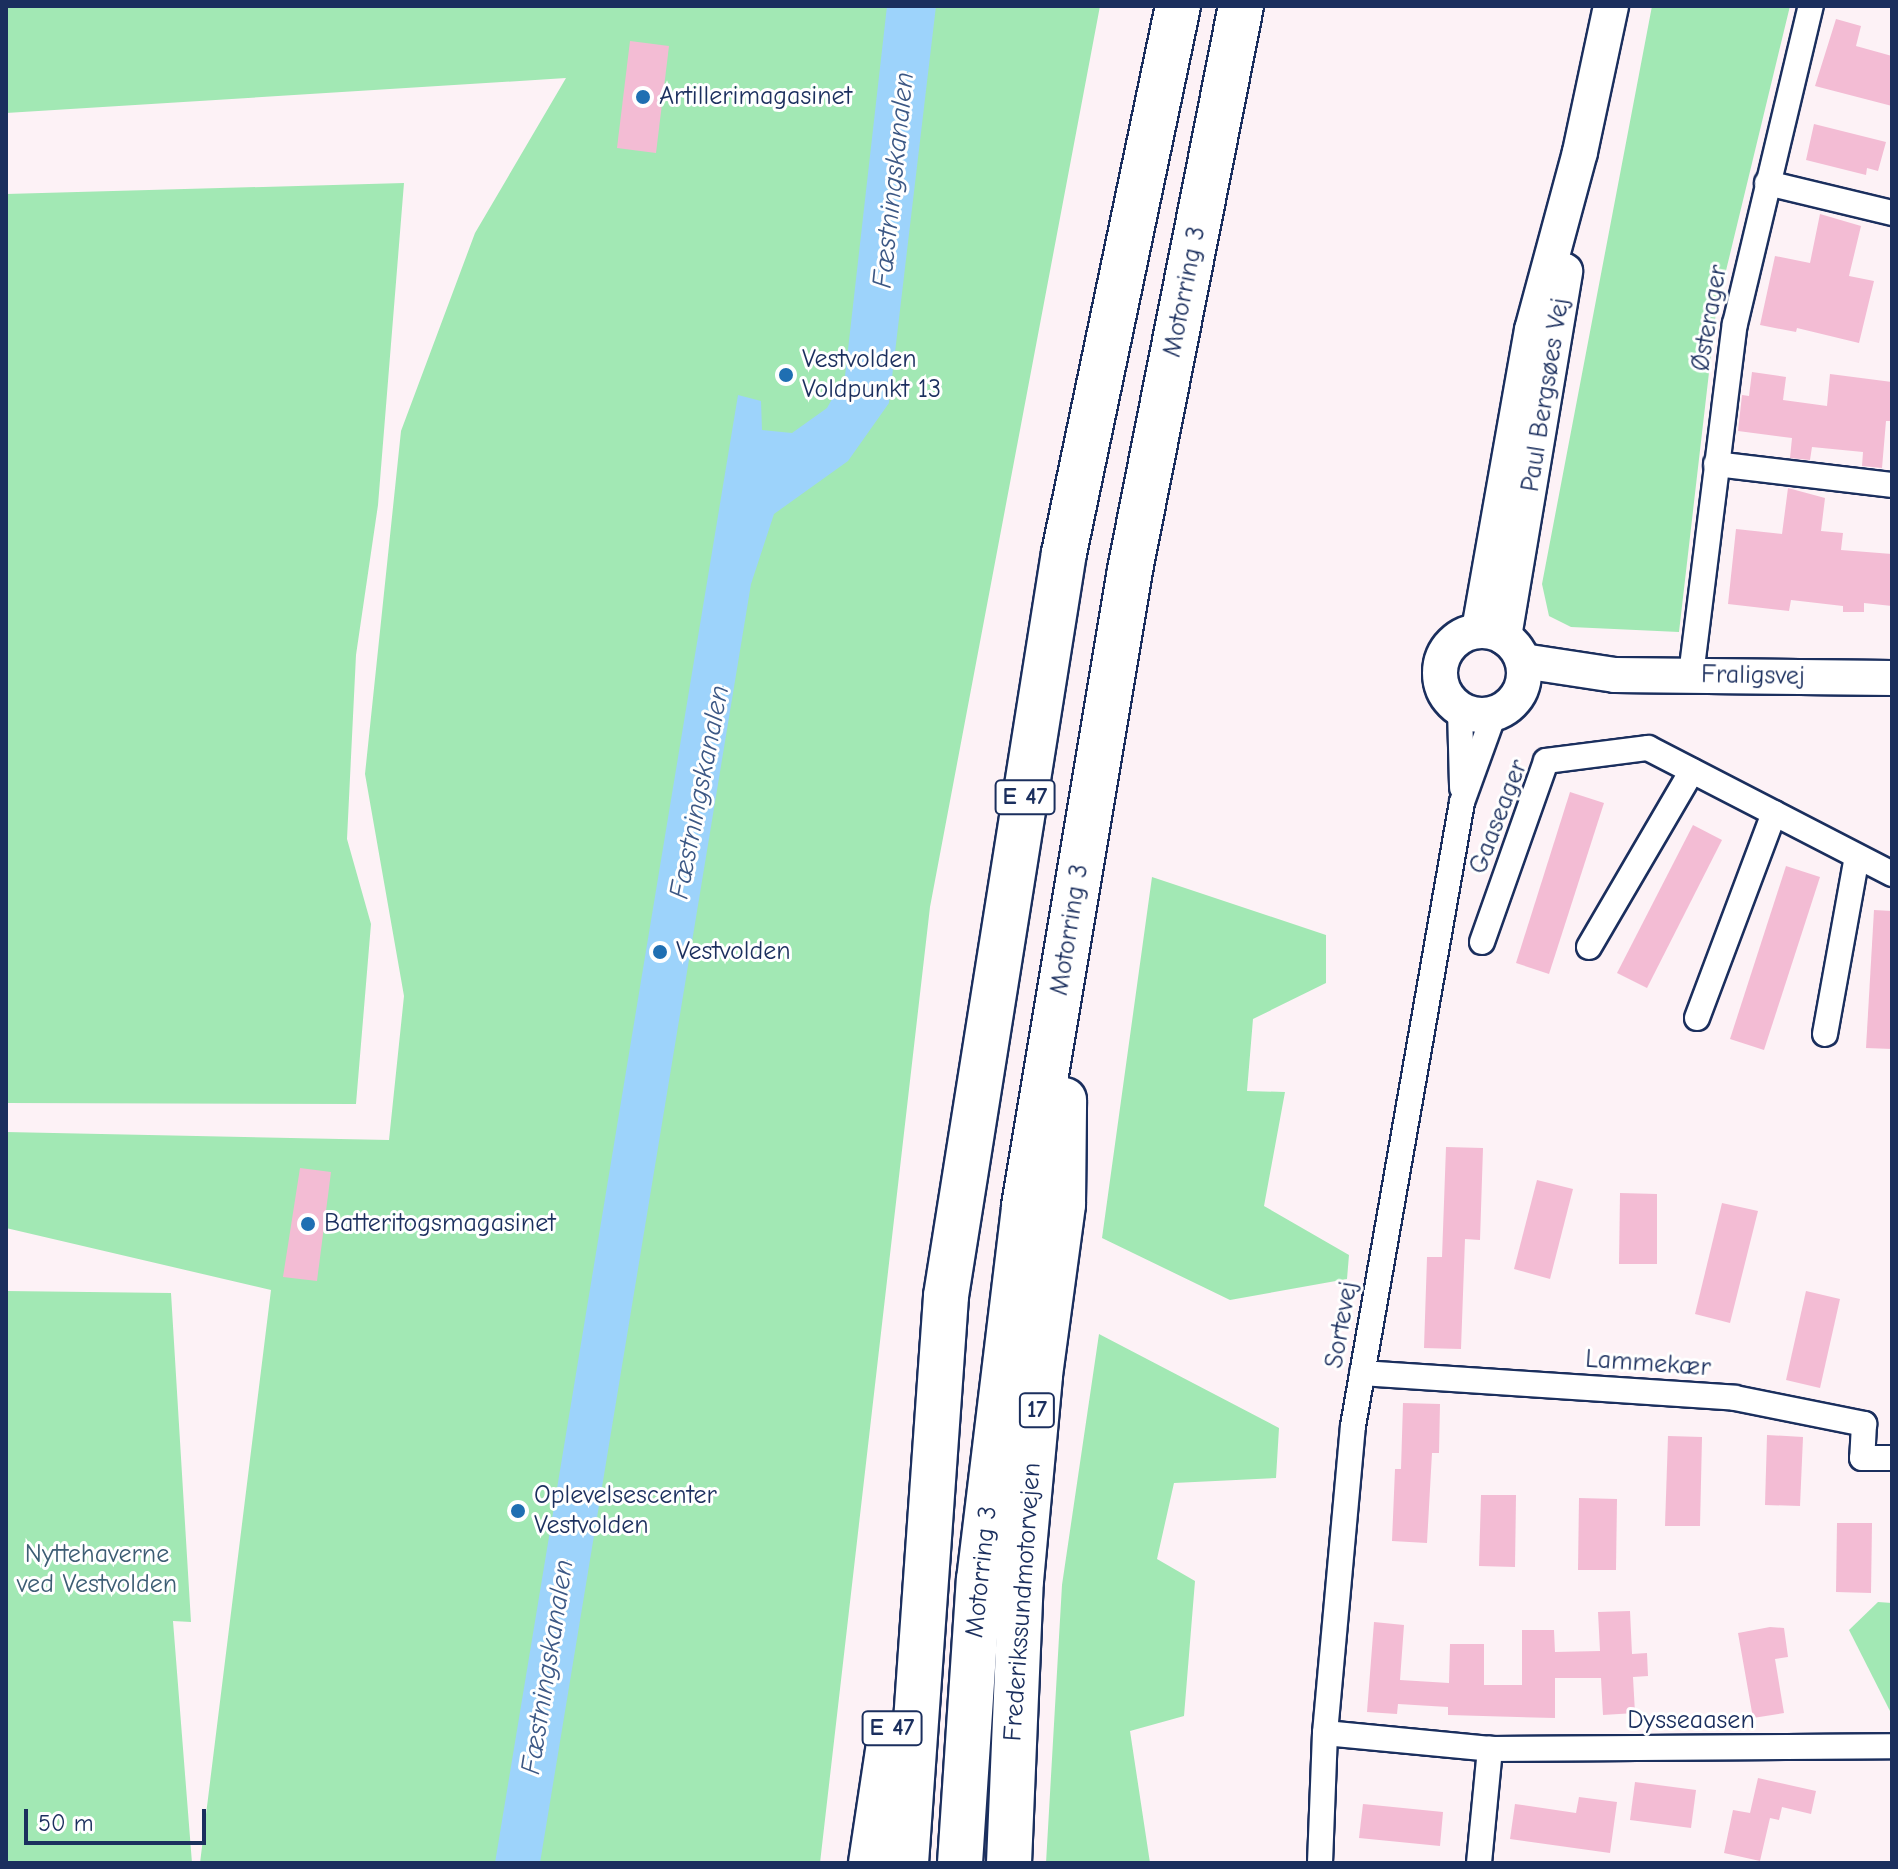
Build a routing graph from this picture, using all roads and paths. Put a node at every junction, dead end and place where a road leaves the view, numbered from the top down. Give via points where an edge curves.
1 (1178, 6) edge
2 (1241, 6) edge
3 (1611, 6) edge
4 (1811, 6) edge
5 (1767, 183) junction
6 (1892, 213) edge
7 (1716, 464) junction
8 (1892, 485) edge
9 (1507, 655) junction
10 (1691, 675) junction
11 (1892, 678) edge
12 (1460, 709) junction
13 (1494, 714) junction
14 (1692, 771) junction
15 (1462, 802) junction
16 (1774, 813) junction
17 (1857, 857) junction
18 (1892, 874) edge
19 (1482, 942) dead end
20 (1589, 947) dead end
21 (1065, 958) junction
22 (1697, 1018) dead end
23 (1825, 1034) dead end
24 (1362, 1373) junction
25 (1892, 1458) edge
26 (922, 1595) junction
27 (1325, 1733) junction
28 (1892, 1746) edge
29 (1490, 1749) junction
30 (871, 1863) edge
31 (906, 1863) edge
32 (960, 1863) edge
33 (1009, 1863) edge
34 (1320, 1863) edge
35 (1479, 1863) edge

1 - 26 highway, E 47 via 1061,569 946,1296
2 - 21 highway, Motorring 3 / E 47 via 1130,570
3 - 9 street, Paul Bergsøes Vej via 1580,152
4 - 5 street, Østerager
5 - 6 street
5 - 7 street, Østerager via 1735,324
7 - 8 street
7 - 10 street, Østerager
9 - 10 street, Fraligsvej via 1615,675
9 - 12 street via 1454,641 1441,663 1443,689
9 - 13 street via 1514,702
10 - 11 street, Fraligsvej
12 - 13 street
12 - 15 street, Sortevej
13 - 15 street, Sortevej
14 - 16 street, Gaaseager
14 - 19 street, Gaaseager via 1648,748 1546,761
14 - 20 street
15 - 24 street, Sortevej
16 - 17 street, Gaaseager
16 - 22 street
17 - 18 street, Gaaseager
17 - 23 street
21 - 32 highway, Motorring 3 / E 47 via 1024,1206 979,1580
21 - 33 highway, Frederikssundmotorvejen / 17 via 1063,1204 1021,1581
24 - 25 street, Lammekær via 1735,1398 1864,1424 1862,1458
24 - 27 street, Sortevej
26 - 30 highway, E 47 via 882,1776
26 - 31 highway
27 - 29 street, Dysseaasen
27 - 34 street, Sortevej
28 - 29 street, Dysseaasen
29 - 35 street

